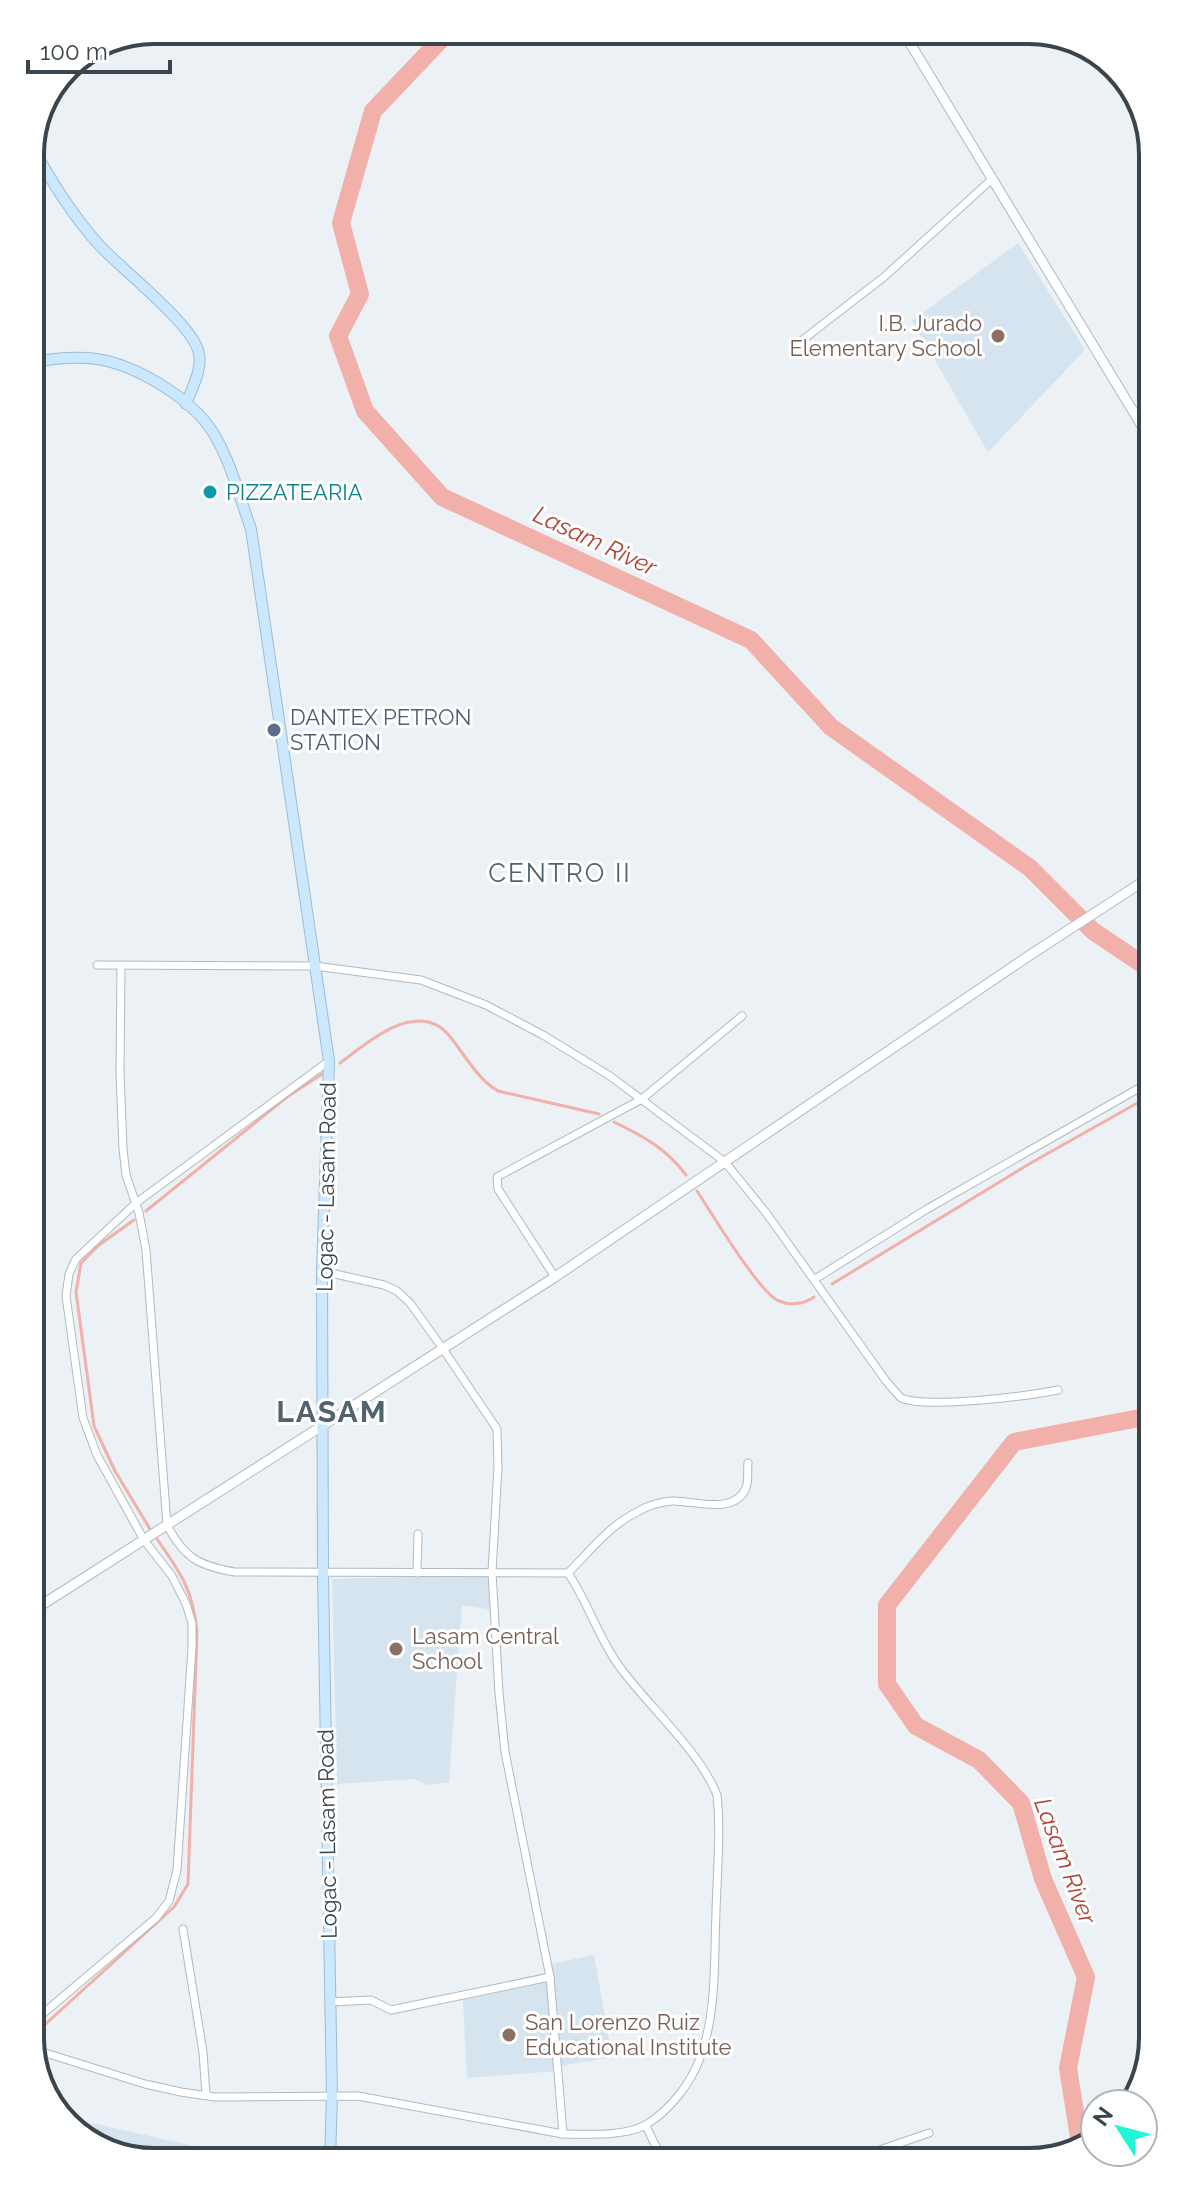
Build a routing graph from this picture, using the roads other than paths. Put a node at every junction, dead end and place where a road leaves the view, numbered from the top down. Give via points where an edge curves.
1 (910, 44) edge
2 (44, 166) edge
3 (991, 180) junction
4 (796, 345) dead end
5 (44, 362) edge
6 (186, 404) junction
7 (1139, 421) edge
8 (1139, 884) edge
9 (97, 965) dead end
10 (121, 966) junction
11 (315, 966) junction
12 (742, 1016) dead end
13 (329, 1061) junction
14 (1139, 1088) edge
15 (642, 1099) junction
16 (725, 1162) junction
17 (136, 1203) junction
18 (322, 1271) junction
19 (555, 1277) junction
20 (815, 1279) junction
21 (443, 1349) junction
22 (1058, 1390) dead end
23 (325, 1423) junction
24 (748, 1463) dead end
25 (167, 1525) junction
26 (418, 1534) dead end
27 (144, 1540) junction
28 (492, 1572) junction
29 (417, 1573) junction
30 (568, 1573) junction
31 (323, 1574) junction
32 (44, 1604) edge
33 (183, 1929) dead end
34 (550, 1977) junction
35 (329, 2002) junction
36 (44, 2013) edge
37 (45, 2053) edge
38 (206, 2095) junction
39 (332, 2096) junction
40 (646, 2126) junction
41 (929, 2133) dead end
42 (563, 2134) junction
43 (330, 2148) edge
44 (657, 2148) edge
45 (885, 2148) edge

1 - 3 street
2 - 6 main road via 100,246 196,345 200,366
3 - 4 street via 884,277
3 - 7 street
5 - 6 main road, Logac - Lasam Road via 88,358 117,363
6 - 11 main road, Logac - Lasam Road via 211,429 251,529
8 - 16 street
9 - 10 street
10 - 11 street
10 - 17 street via 123,1149
11 - 13 main road, Logac - Lasam Road
11 - 15 street via 421,980 486,1005 557,1043
12 - 15 street
13 - 17 street
13 - 18 main road, Logac - Lasam Road
14 - 20 street
15 - 16 street
15 - 19 street via 497,1177 498,1189
16 - 19 street
16 - 20 street
17 - 25 street via 146,1250
17 - 27 street via 76,1259 66,1296 83,1418 97,1455
18 - 21 street via 397,1291
18 - 23 main road, Logac - Lasam Road
19 - 21 street
20 - 22 street via 901,1398 1009,1398
21 - 23 street
21 - 28 street via 497,1429
23 - 25 street
23 - 31 main road, Logac - Lasam Road
24 - 30 street via 747,1485 736,1498 716,1504 672,1501 637,1511
25 - 27 street
25 - 31 street via 190,1556 208,1568
26 - 29 street
27 - 32 street
27 - 36 street via 172,1576 192,1623 173,1891 156,1918
28 - 29 street
28 - 30 street
28 - 34 street via 505,1752
29 - 31 street
30 - 40 street via 617,1663 711,1780 717,1795 709,2021 686,2084
31 - 35 main road, Logac - Lasam Road
33 - 38 street
34 - 35 street via 391,2010 371,2000
34 - 42 street
35 - 39 main road, Logac - Lasam Road
37 - 38 street via 145,2084
38 - 39 street
39 - 42 street via 358,2096
39 - 43 main road, Logac - Lasam Road
40 - 42 street via 609,2134
40 - 44 street
41 - 45 street

